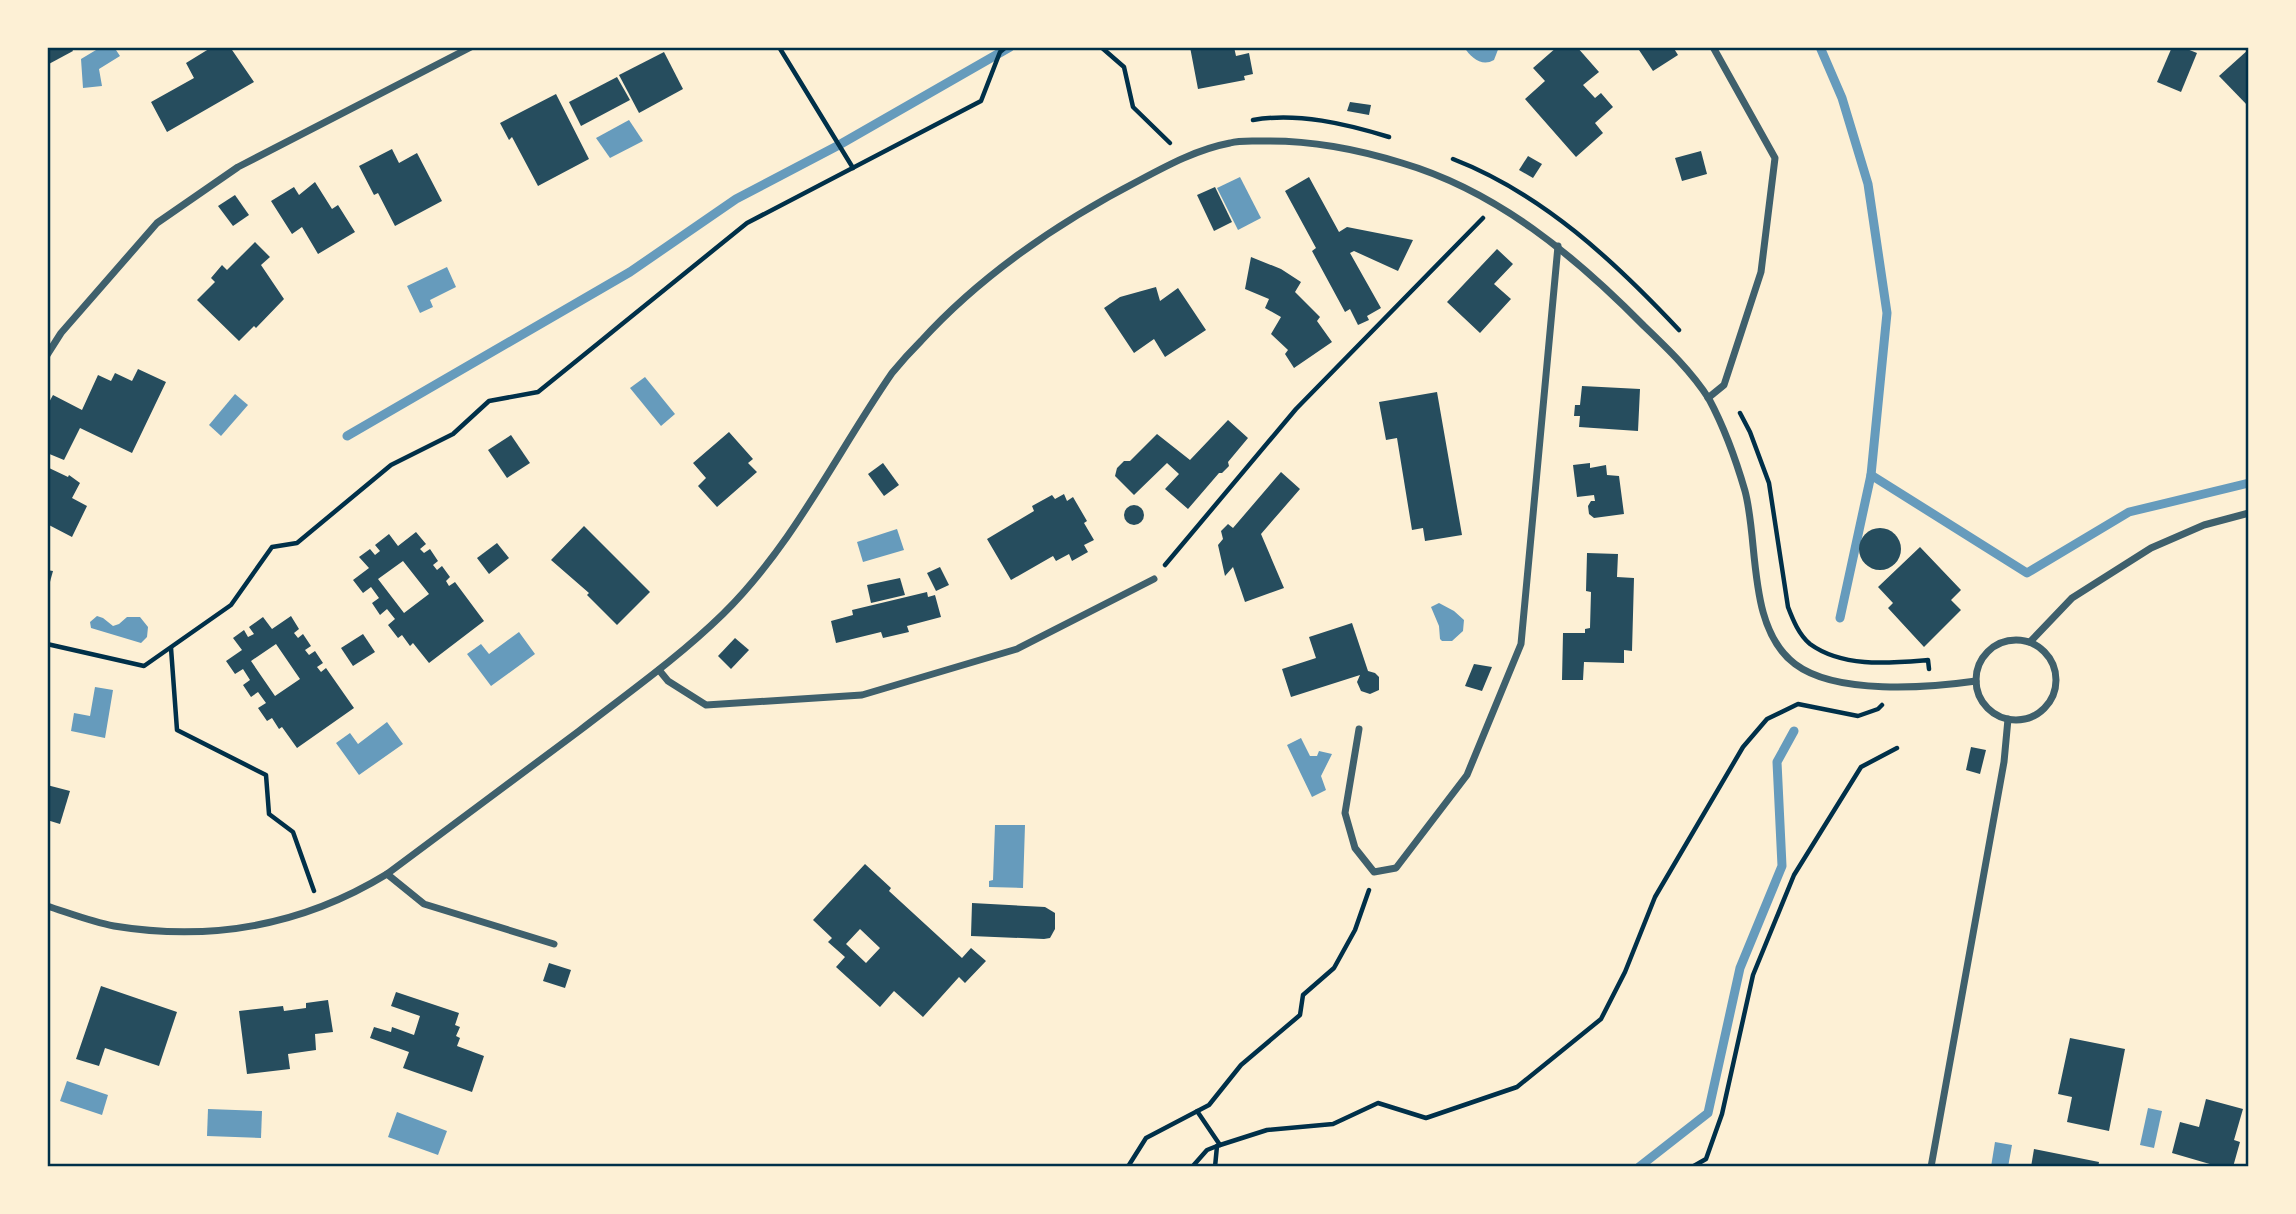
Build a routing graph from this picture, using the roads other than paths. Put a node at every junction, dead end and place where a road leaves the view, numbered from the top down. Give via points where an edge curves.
1 (471, 47) edge
2 (1713, 47) edge
3 (1558, 246) junction
4 (47, 355) edge
5 (1708, 398) junction
6 (2249, 513) edge
7 (1154, 579) road end
8 (2030, 642) junction
9 (659, 670) junction
10 (1976, 681) junction
11 (2008, 719) junction
12 (1359, 729) dead end
13 (387, 874) junction
14 (47, 906) edge
15 (554, 944) dead end
16 (1931, 1167) edge

1 - 4 street via 238,167 157,223
2 - 5 street via 1775,158 1761,272 1724,384
3 - 5 street via 1615,296
3 - 9 street via 1452,181 1350,148 1287,141 1233,142 1181,159 1093,204 1017,254 954,305 895,369 775,555 724,613
3 - 12 street via 1521,644 1467,775 1396,868 1374,872 1355,848 1345,813
5 - 10 street via 1746,494 1764,619 1793,663 1817,677 1850,684 1930,687
6 - 8 street via 2204,525 2151,548 2072,598
7 - 9 street via 1017,649 862,695 706,705
8 - 10 street via 1999,643 1978,666
8 - 11 street via 2045,651 2054,665 2052,699 2041,712 2025,719
9 - 13 street
10 - 11 street via 1981,699 1992,712
11 - 16 street
13 - 14 street via 318,910 240,929 192,932 112,925
13 - 15 street via 424,904

